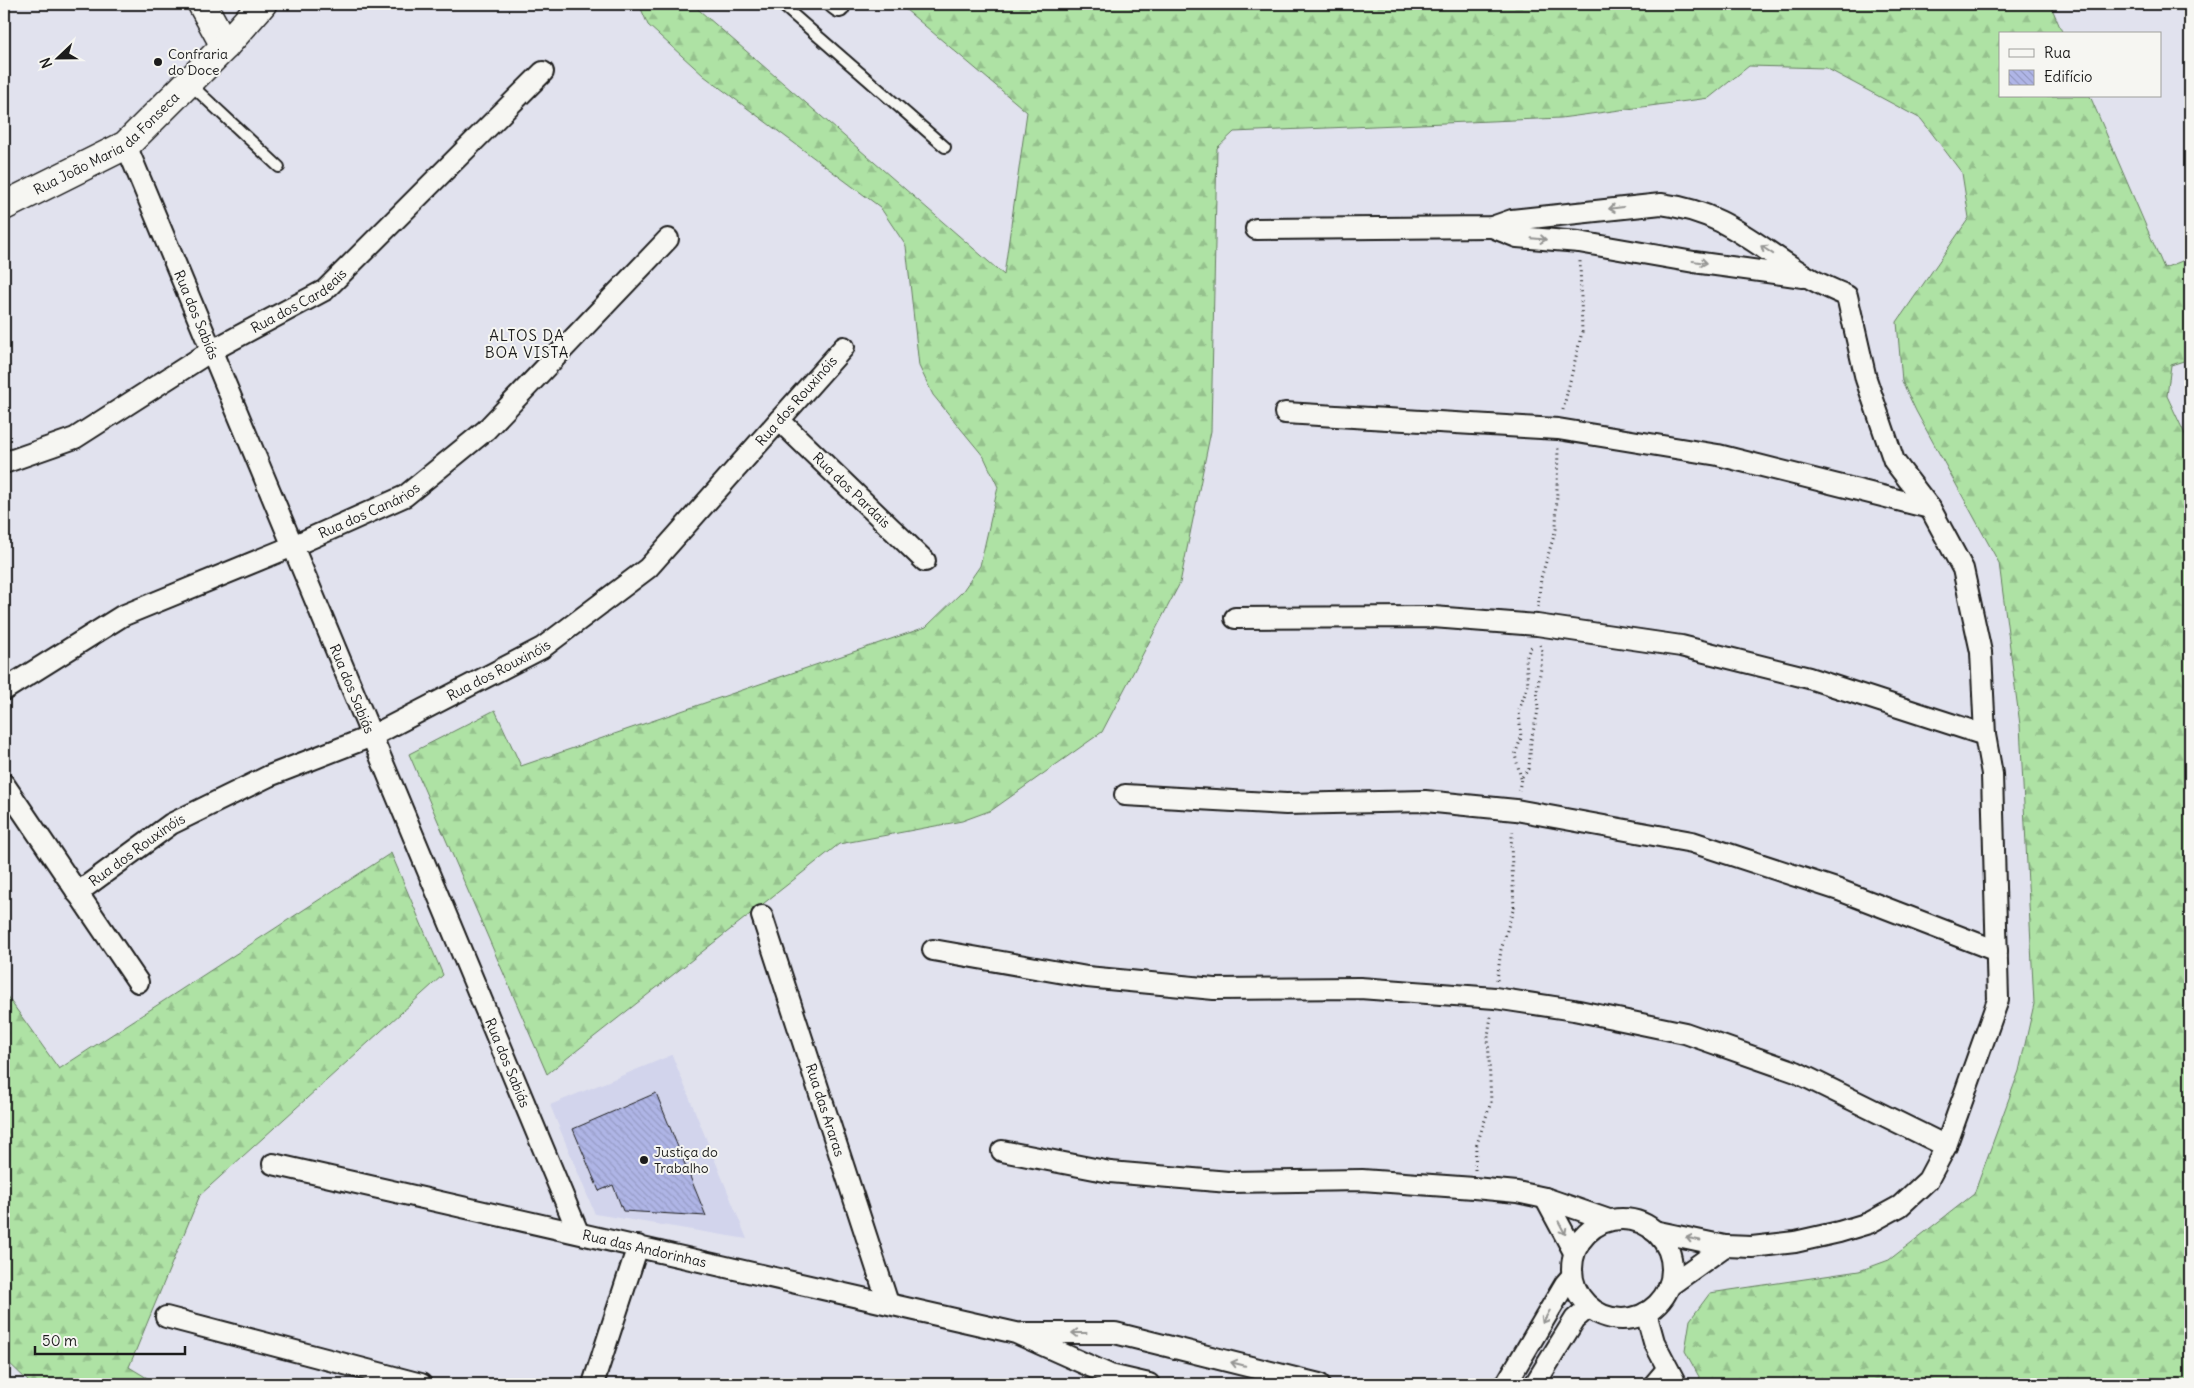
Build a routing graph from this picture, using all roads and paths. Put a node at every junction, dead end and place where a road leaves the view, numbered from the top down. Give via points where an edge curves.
1 (202, 4) edge
2 (262, 4) edge
3 (781, 4) edge
4 (225, 46) junction
5 (543, 72) dead end
6 (189, 82) junction
7 (126, 145) junction
8 (945, 147) dead end
9 (279, 167) dead end
10 (4, 206) edge
11 (1492, 227) junction
12 (1256, 229) dead end
13 (668, 239) dead end
14 (1807, 277) junction
15 (844, 347) dead end
16 (211, 351) junction
17 (1285, 413) dead end
18 (779, 420) junction
19 (4, 463) edge
20 (1930, 508) junction
21 (293, 546) junction
22 (925, 561) dead end
23 (1235, 618) dead end
24 (1528, 685) junction
25 (1537, 685) junction
26 (4, 690) edge
27 (1985, 735) junction
28 (372, 736) junction
29 (1521, 738) junction
30 (1531, 740) junction
31 (4, 784) edge
32 (1125, 795) dead end
33 (77, 893) junction
34 (762, 916) dead end
35 (933, 950) dead end
36 (1997, 951) junction
37 (138, 982) dead end
38 (1946, 1146) junction
39 (1002, 1152) dead end
40 (273, 1164) dead end
41 (1545, 1198) junction
42 (1609, 1220) junction
43 (1654, 1231) junction
44 (578, 1232) junction
45 (638, 1246) junction
46 (1725, 1246) junction
47 (1574, 1252) junction
48 (1572, 1276) junction
49 (1669, 1286) junction
50 (888, 1303) junction
51 (1589, 1307) junction
52 (1646, 1313) junction
53 (166, 1317) dead end
54 (1016, 1333) junction
55 (1665, 1364) junction
56 (421, 1384) edge
57 (593, 1384) edge
58 (1149, 1384) edge
59 (1319, 1384) edge
60 (1506, 1384) edge
61 (1536, 1384) edge
62 (1648, 1384) edge
63 (1676, 1384) edge

1 - 4 main road
2 - 4 main road, Rua João Maria da Fonseca
3 - 8 lane
4 - 6 main road, Rua João Maria da Fonseca
5 - 16 street, Rua dos Cardeais via 325,290
6 - 7 main road, Rua João Maria da Fonseca
6 - 9 lane
7 - 10 main road, Rua João Maria da Fonseca
7 - 16 street, Rua dos Sabiás
11 - 12 street
11 -> 14 street via 1517,237 1579,242
14 -> 11 street via 1731,226 1681,206 1640,205 1512,220
13 - 21 street, Rua dos Canários via 486,430 413,490
14 - 20 street via 1847,296 1866,379 1894,461
15 - 18 street, Rua dos Rouxinóis
16 - 19 street, Rua dos Cardeais via 75,438
16 - 21 street, Rua dos Sabiás
17 - 20 street via 1558,428 1718,455
18 - 22 street, Rua dos Pardais
18 - 28 street, Rua dos Rouxinóis via 648,568 542,648
20 - 27 street via 1963,569 1981,652
21 - 26 street, Rua dos Canários via 122,616
21 - 28 street, Rua dos Sabiás
23 - 27 street via 1433,617 1536,625 1681,646 1809,678
24 - 25 path
24 - 25 path via 1526,659 1530,648 1538,641 1542,650
24 - 29 path via 1519,710
25 - 30 path via 1538,711
27 - 36 street via 1992,774
28 - 33 street, Rua dos Rouxinóis via 269,776 171,824
28 - 44 street, Rua dos Sabiás
29 - 30 path
29 - 30 path via 1515,755 1521,778 1529,769
31 - 33 street
32 - 36 street via 1286,804 1425,801 1536,813 1692,842 1839,890
33 - 37 street
34 - 50 street, Rua das Araras
35 - 38 street via 1087,977 1214,989 1360,988 1495,998 1574,1010 1685,1033 1787,1069
36 - 38 street via 1998,1000
38 - 46 street via 1928,1180 1900,1206 1869,1223 1795,1242 1752,1247
39 - 41 street via 1110,1172 1229,1182 1362,1180 1517,1192
40 - 44 street, Rua das Andorinhas
41 - 42 street
41 -> 47 street
42 - 43 street via 1633,1220
42 - 47 street via 1588,1232
46 -> 43 street
43 - 49 street via 1668,1250 1672,1274
44 - 45 street, Rua das Andorinhas
45 - 50 street, Rua das Andorinhas
45 - 57 street
46 - 49 street
47 - 48 street
48 - 51 street via 1581,1298
48 -> 60 street
49 - 52 street via 1659,1302
50 - 54 street, Rua das Andorinhas
51 - 52 street via 1599,1314 1622,1320
51 - 61 street via 1575,1319
52 - 55 street via 1650,1332
53 - 56 street
54 - 58 street via 1110,1375
59 -> 54 street via 1115,1333
55 - 62 lane
55 - 63 street

